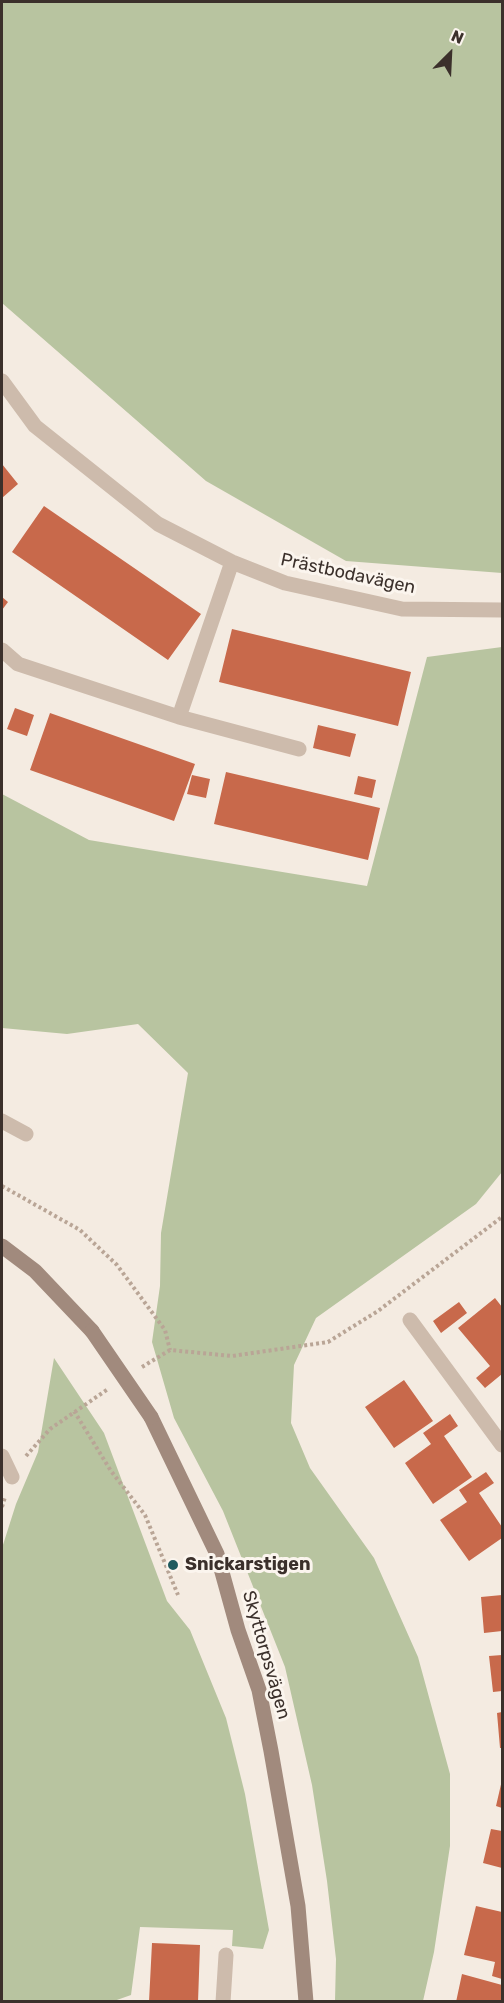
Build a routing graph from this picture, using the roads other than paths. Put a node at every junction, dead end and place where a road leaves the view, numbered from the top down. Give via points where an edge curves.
1 (2, 381) edge
2 (232, 562) junction
3 (502, 610) edge
4 (2, 650) edge
5 (179, 717) junction
6 (299, 749) dead end
7 (2, 1121) edge
8 (26, 1134) dead end
9 (2, 1246) edge
10 (410, 1320) dead end
11 (502, 1445) edge
12 (2, 1456) edge
13 (12, 1477) road end
14 (226, 1955) dead end
15 (223, 2001) edge
16 (306, 2001) edge

1 - 2 street, Prästbodavägen via 34,426 158,525
2 - 3 street, Prästbodavägen via 285,583 402,609
2 - 5 street
4 - 5 street via 18,664
5 - 6 street
7 - 8 street
9 - 16 street, Skyttorpsvägen, bridge via 35,1271 92,1331 151,1418 217,1554 259,1689 298,1906
10 - 11 street
12 - 13 street
14 - 15 street

